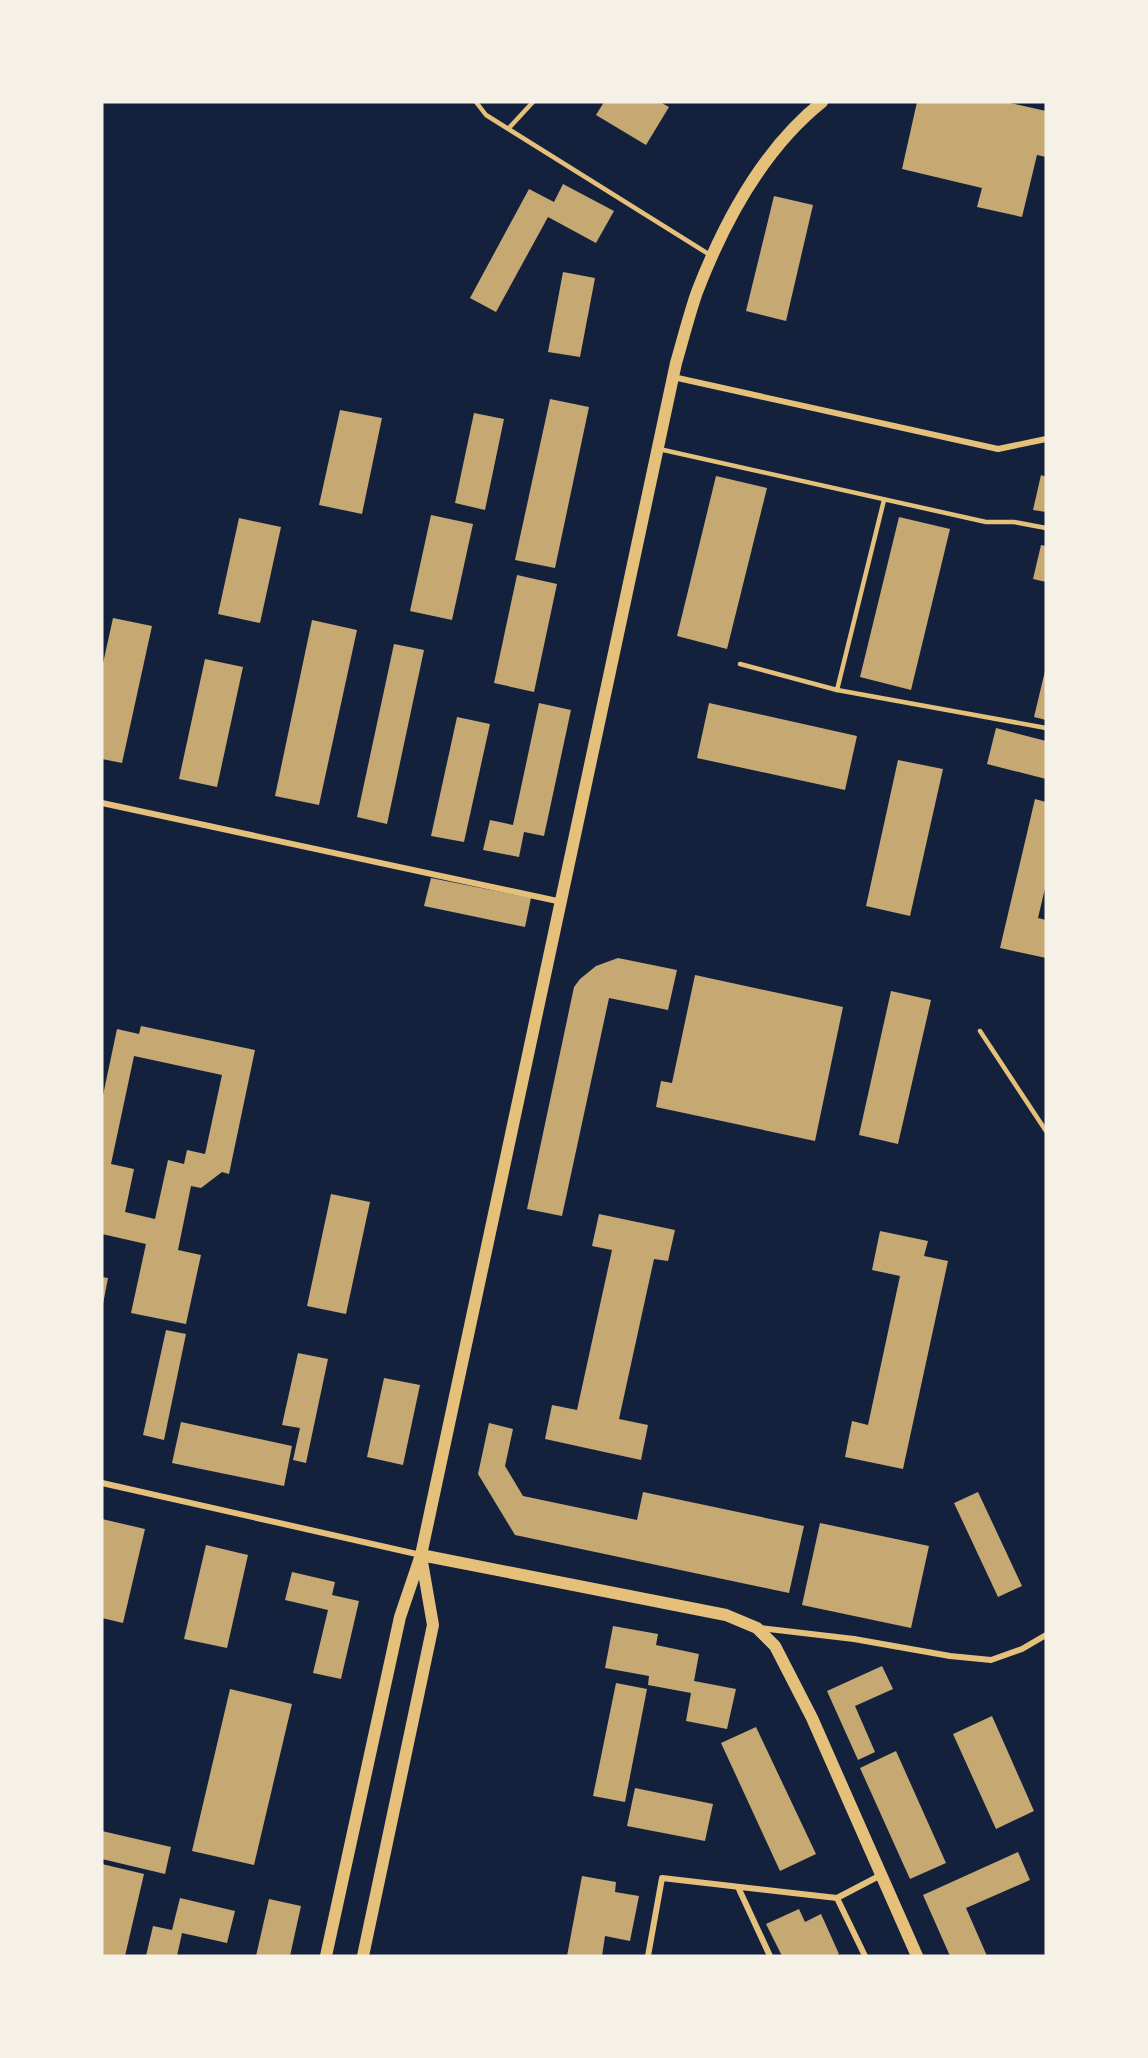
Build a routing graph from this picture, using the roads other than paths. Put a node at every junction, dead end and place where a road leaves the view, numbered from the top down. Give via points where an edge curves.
1 (476, 102) edge
2 (533, 102) edge
3 (822, 102) edge
4 (509, 128) junction
5 (713, 257) junction
6 (673, 377) junction
7 (1046, 439) edge
8 (658, 449) junction
9 (884, 500) junction
10 (1046, 528) edge
11 (740, 664) dead end
12 (837, 690) junction
13 (1046, 728) edge
14 (102, 803) edge
15 (562, 902) junction
16 (980, 1031) dead end
17 (1046, 1131) edge
18 (102, 1483) edge
19 (421, 1555) junction
20 (757, 1628) junction
21 (1046, 1635) edge
22 (881, 1875) junction
23 (738, 1887) junction
24 (837, 1898) junction
25 (326, 1956) edge
26 (363, 1956) edge
27 (648, 1956) edge
28 (770, 1956) edge
29 (865, 1956) edge
30 (917, 1956) edge

1 - 4 lane via 486,115
2 - 4 lane
3 - 5 main road via 799,121 771,154 744,194
4 - 5 lane
5 - 6 main road via 697,293
6 - 7 street via 998,449
6 - 8 main road
8 - 9 lane
8 - 15 main road
9 - 10 lane via 987,522
9 - 12 lane
11 - 12 lane
12 - 13 lane
14 - 15 street
15 - 19 main road
16 - 17 lane
18 - 19 street
19 - 20 main road via 726,1616
19 - 25 main road via 400,1617
19 - 26 main road via 433,1625
20 - 21 street via 991,1660
20 - 22 main road via 775,1646 812,1718
22 - 24 street
22 - 30 main road
23 - 24 street
23 - 27 street via 662,1878
23 - 28 street
24 - 29 street

